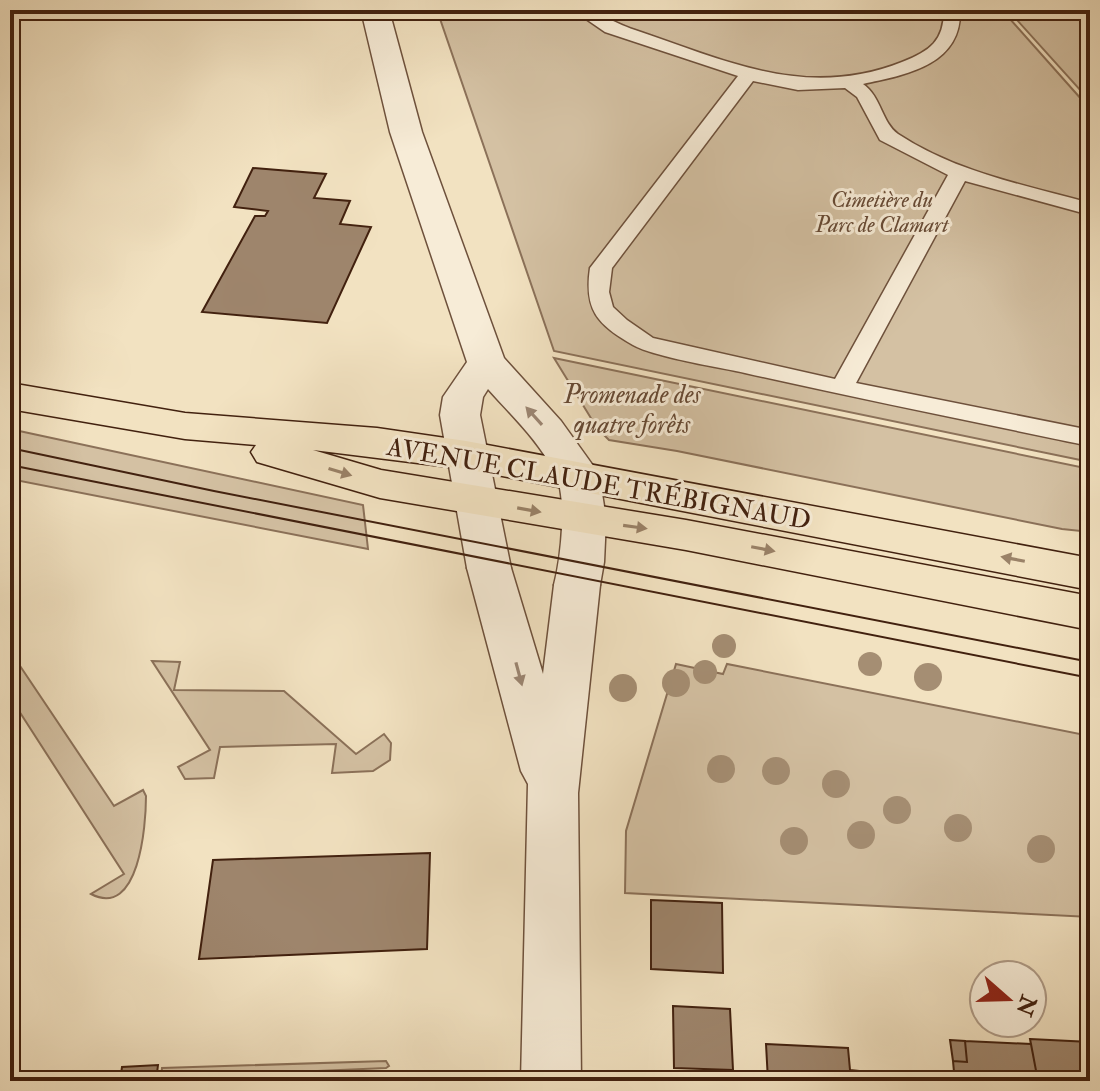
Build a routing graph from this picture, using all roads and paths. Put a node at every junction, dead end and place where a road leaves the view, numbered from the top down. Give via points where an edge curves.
1 (375, 10) edge
2 (581, 10) edge
3 (952, 10) edge
4 (749, 74) junction
5 (848, 82) junction
6 (959, 173) junction
7 (1090, 209) edge
8 (486, 362) junction
9 (842, 388) junction
10 (10, 396) edge
11 (185, 426) junction
12 (1090, 438) edge
13 (466, 455) junction
14 (578, 474) junction
15 (474, 500) junction
16 (584, 519) junction
17 (1090, 574) edge
18 (1090, 613) edge
19 (552, 793) junction
20 (551, 1081) edge

1 - 8 street via 406,132
2 - 4 lane via 611,28
3 - 5 lane via 948,40 932,54 903,68
4 - 5 lane via 782,84 820,87
4 - 9 lane via 601,268 599,301 623,330 646,343
5 - 6 lane via 865,94 887,136
6 - 7 lane
6 - 9 lane
8 - 13 street via 463,397
14 -> 8 street
9 - 12 lane
10 - 11 main road, AVENUE CLAUDE TRÉBIGNAUD
11 - 13 main road, AVENUE CLAUDE TRÉBIGNAUD
11 -> 15 main road, AVENUE CLAUDE TRÉBIGNAUD via 380,484
13 - 14 main road, AVENUE CLAUDE TRÉBIGNAUD
13 - 15 street
14 - 16 street
17 -> 14 main road, AVENUE CLAUDE TRÉBIGNAUD
15 -> 16 main road, AVENUE CLAUDE TRÉBIGNAUD
15 -> 19 street
16 -> 18 main road, AVENUE CLAUDE TRÉBIGNAUD
16 - 19 street
19 - 20 street

